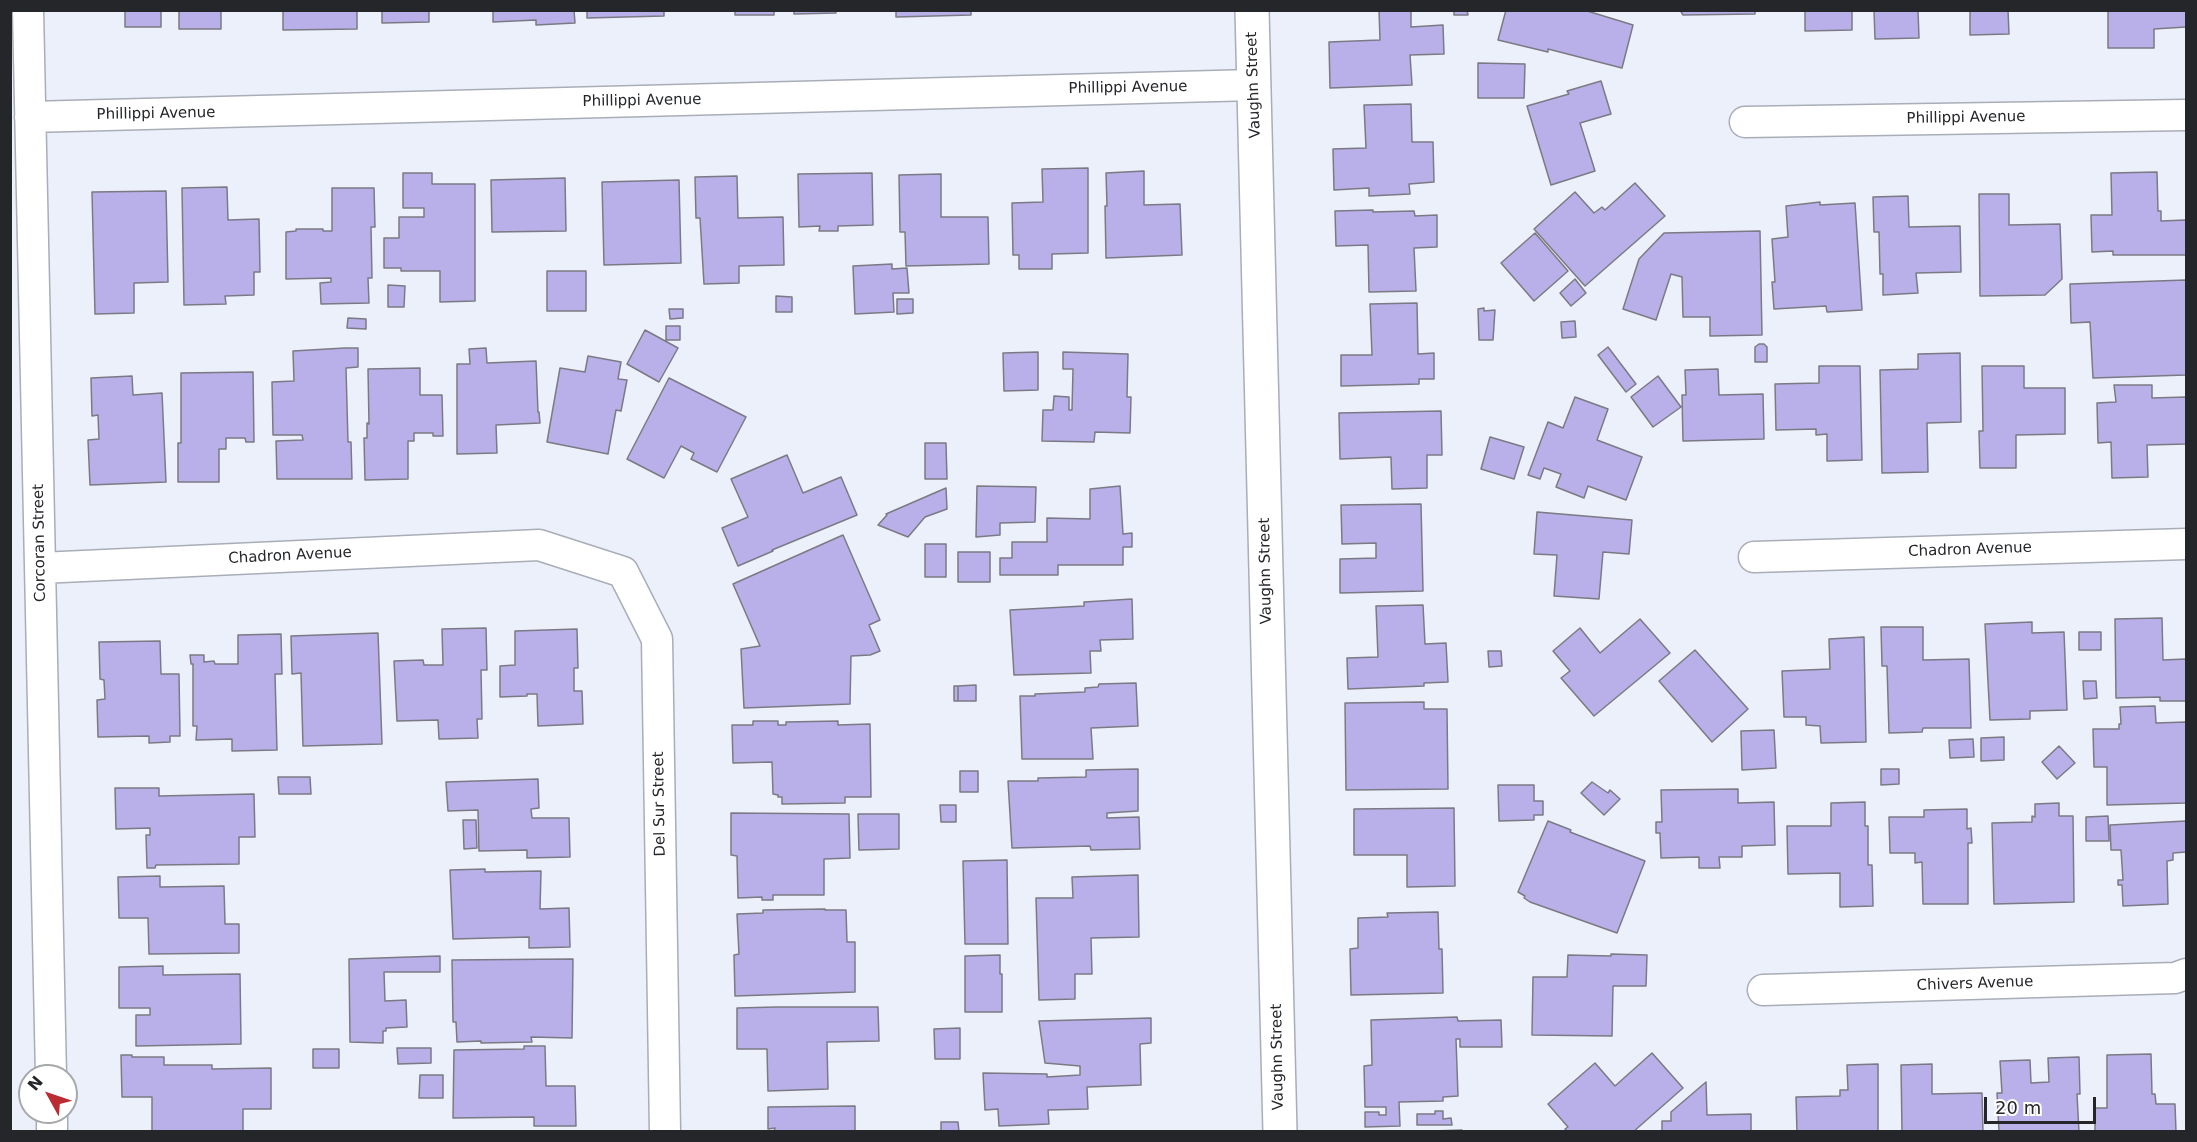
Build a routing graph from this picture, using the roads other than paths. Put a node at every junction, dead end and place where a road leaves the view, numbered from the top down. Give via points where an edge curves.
1 (28, 10) edge
2 (1252, 10) edge
3 (1254, 85) junction
4 (2187, 115) edge
5 (30, 117) junction
6 (1745, 122) dead end
7 (2187, 544) edge
8 (539, 545) joint
9 (1754, 557) dead end
10 (40, 568) junction
11 (2187, 974) edge
12 (1762, 990) dead end
13 (51, 1064) edge
14 (665, 1131) edge
15 (1280, 1131) edge

1 - 5 street, Corcoran Street
2 - 3 street, Vaughn Street
3 - 5 street, Phillippi Avenue
3 - 15 street, Vaughn Street
4 - 6 street, Phillippi Avenue
5 - 10 street, Corcoran Street
7 - 9 street, Chadron Avenue
8 - 10 street, Chadron Avenue
8 - 14 street, Del Sur Street via 623,573 657,639
10 - 13 street, Corcoran Street
11 - 12 street, Chivers Avenue via 2163,979

